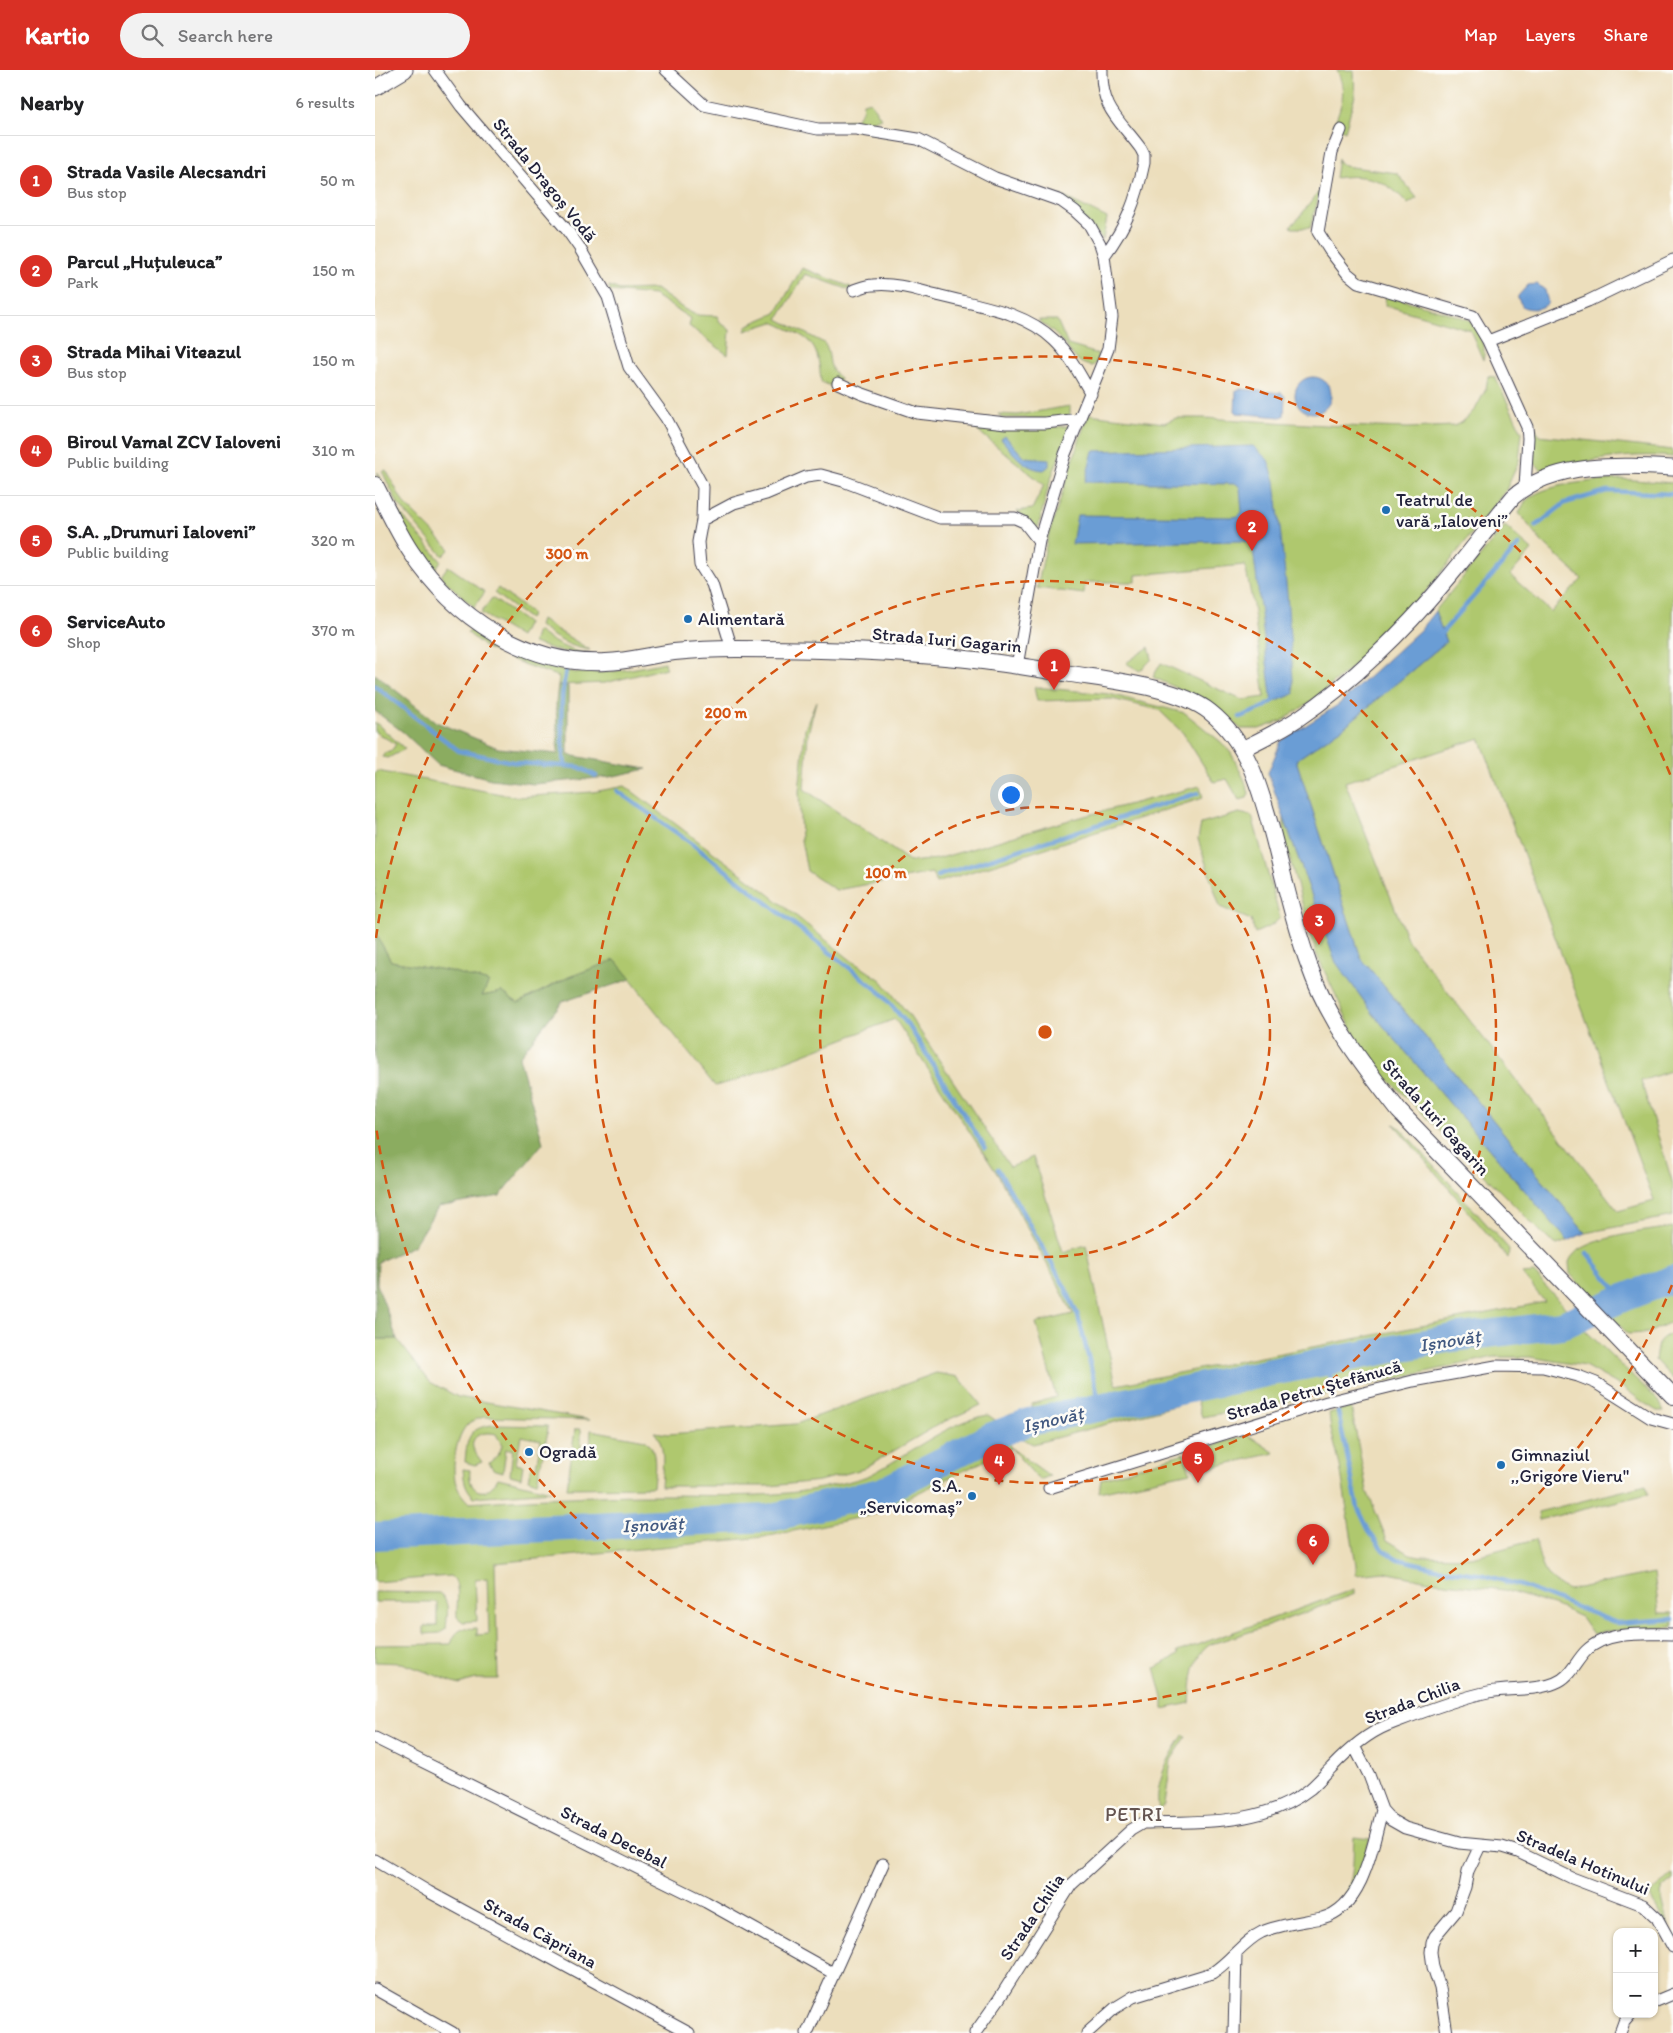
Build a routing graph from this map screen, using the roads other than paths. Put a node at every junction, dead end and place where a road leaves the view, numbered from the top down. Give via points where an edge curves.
1 (405, 70) edge
2 (435, 70) edge
3 (666, 70) edge
4 (1102, 70) edge
5 (375, 88) edge
6 (1341, 130) dead end
7 (1104, 256) junction
8 (1673, 260) edge
9 (854, 290) dead end
10 (1488, 341) junction
11 (838, 383) dead end
12 (1091, 394) junction
13 (1080, 419) junction
14 (1673, 468) edge
15 (375, 485) edge
16 (1525, 487) junction
17 (702, 520) junction
18 (1039, 541) junction
19 (732, 649) junction
20 (1017, 666) junction
21 (1242, 749) junction
22 (1673, 1396) edge
23 (1673, 1424) edge
24 (1049, 1488) dead end
25 (1673, 1634) edge
26 (375, 1738) edge
27 (1354, 1746) junction
28 (1382, 1810) junction
29 (1480, 1846) junction
30 (375, 1860) edge
31 (883, 1864) dead end
32 (1673, 1947) edge
33 (1236, 1954) junction
34 (833, 1973) junction
35 (375, 1989) edge
36 (1673, 1994) edge
37 (1658, 2000) edge
38 (1628, 2018) edge
39 (453, 2033) edge
40 (689, 2033) edge
41 (807, 2033) edge
42 (975, 2033) edge
43 (1087, 2033) edge
44 (1233, 2033) edge
45 (1447, 2033) edge
46 (1620, 2033) edge

1 - 5 street
2 - 17 street, Strada Dragoș Vodă via 461,106 567,230 595,273 608,296 629,367 666,418 703,487
3 - 7 street via 704,104 818,129 856,129 918,139 995,178 1061,201 1089,224
4 - 7 street via 1107,104 1141,149 1144,163 1131,212
6 - 10 street via 1332,152 1318,226 1318,232 1330,251 1358,282 1473,316
7 - 12 street via 1112,317 1107,349
8 - 10 street via 1588,301
9 - 12 street via 873,285 903,287 979,304 1018,318 1054,340
10 - 16 street via 1527,428
11 - 13 street via 917,413 1006,423
12 - 13 street
13 - 18 street via 1065,454
14 - 16 street via 1601,466 1537,480
15 - 19 main road, Strada Iuri Gagarin via 411,551 439,588 472,617 515,644 558,659 587,662
16 - 21 street via 1500,513 1445,583 1380,650 1300,717
17 - 18 street via 734,503 806,477 821,475 940,518 1015,518 1024,522
17 - 19 street, Strada Dragoș Vodă via 700,564 712,584
18 - 20 street
19 - 20 main road, Strada Iuri Gagarin via 857,652 956,658
20 - 21 main road, Strada Iuri Gagarin via 1153,689 1181,698 1210,712
21 - 22 main road, Strada Iuri Gagarin via 1263,799 1307,959 1334,1022 1399,1111
23 - 24 street, Strada Petru Ştefănucă via 1651,1418 1596,1383 1578,1376 1543,1367 1496,1366 1413,1380 1327,1402
25 - 27 street, Strada Chilia via 1610,1638 1586,1651 1573,1670 1555,1683 1482,1694 1387,1726
26 - 34 street, Strada Decebal via 706,1902
27 - 28 street
27 - 42 street, Strada Chilia via 1311,1789 1276,1809 1240,1819 1143,1823 1131,1830 1071,1885
28 - 29 street, Stradela Hotinului via 1405,1828
28 - 33 street via 1357,1889 1344,1906 1323,1917 1263,1932
29 - 32 street, Stradela Hotinului via 1519,1852 1572,1878 1643,1905 1662,1924
29 - 45 street via 1468,1871 1456,1911 1432,1943 1433,1966
30 - 40 street, Strada Căpriana
31 - 34 street
33 - 43 street via 1212,1972 1133,1997
33 - 44 street
34 - 41 street
35 - 39 street
36 - 37 street
38 - 46 street

